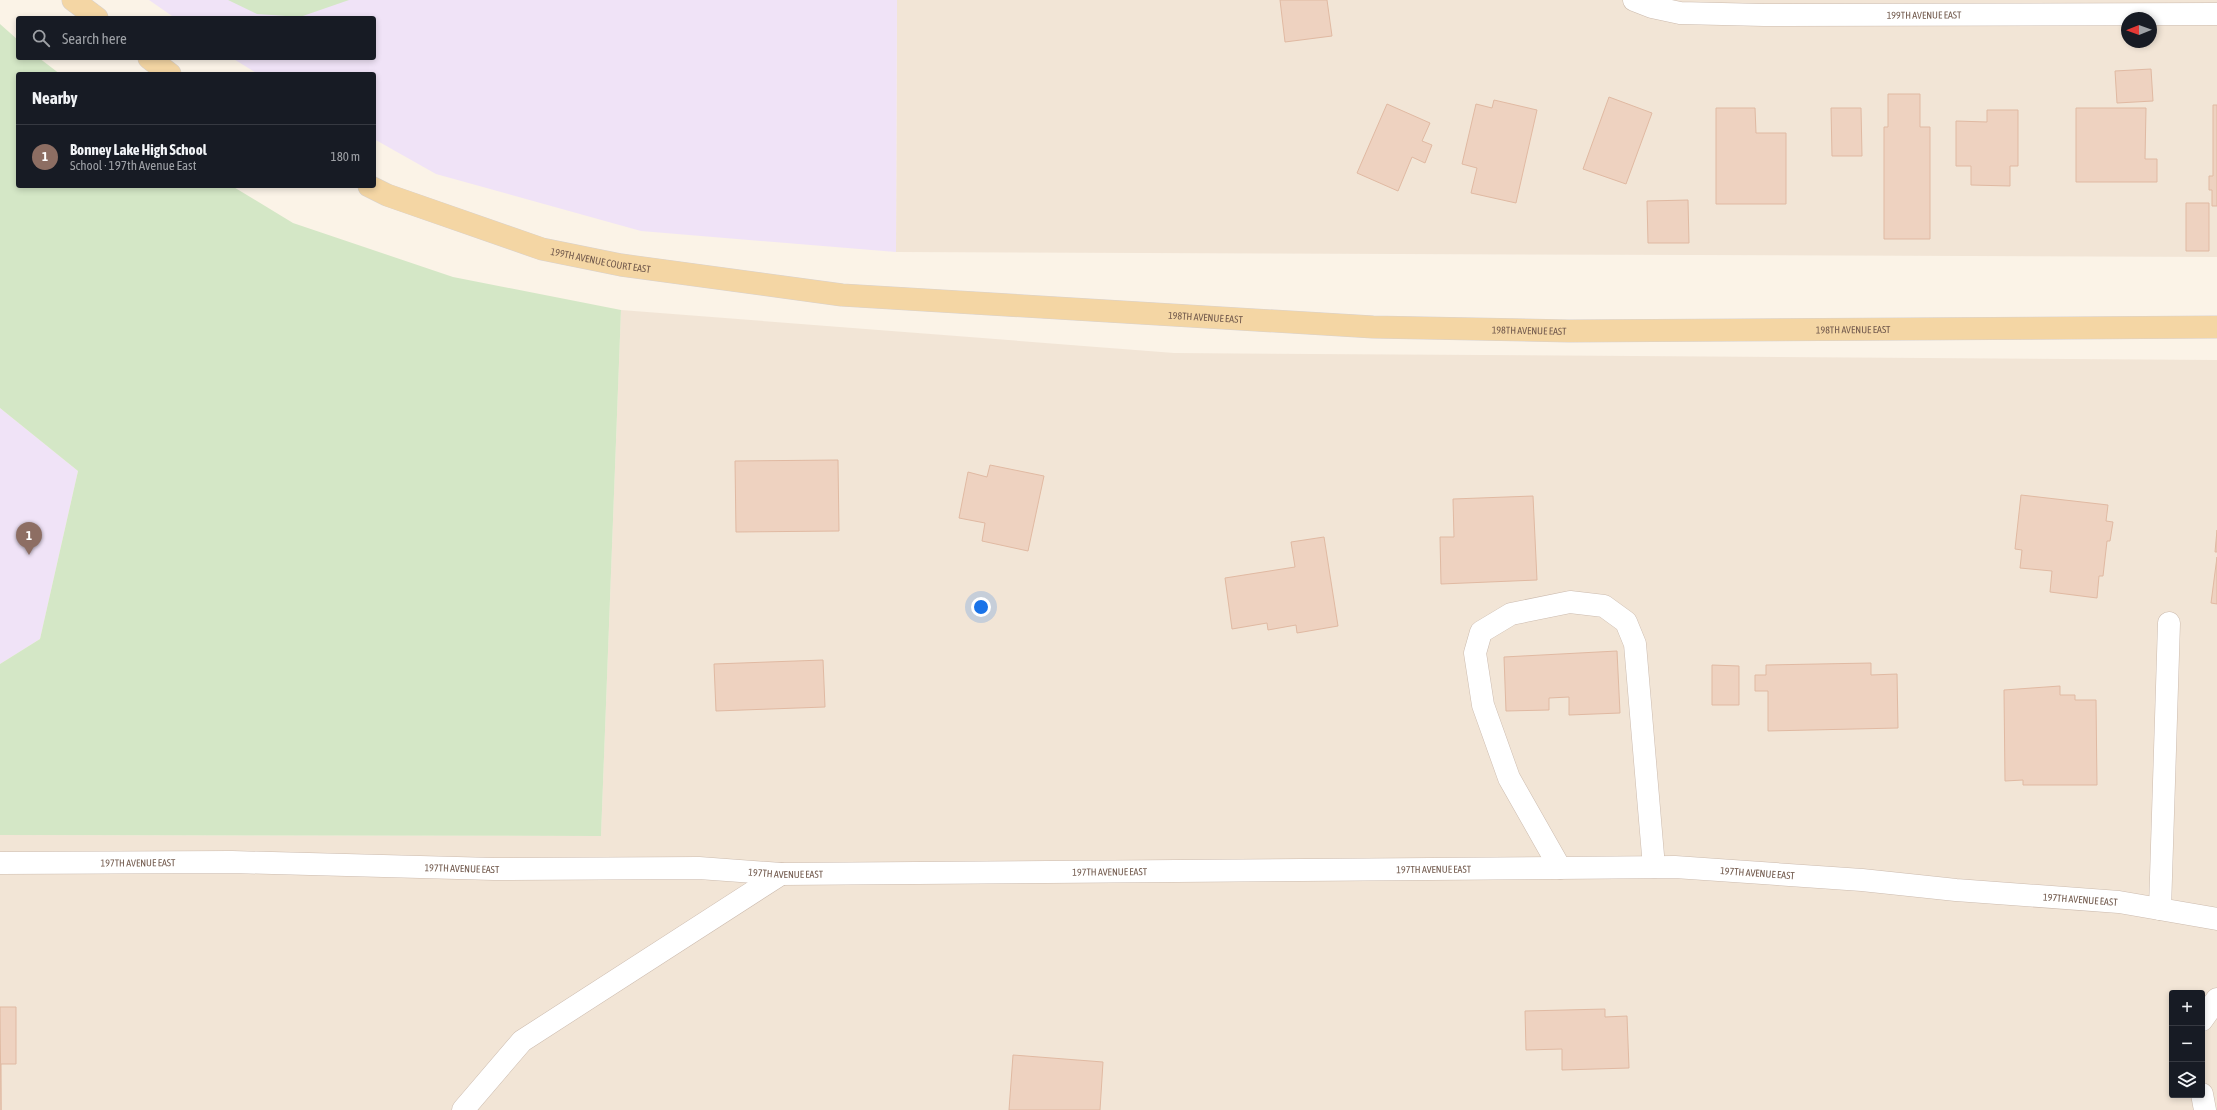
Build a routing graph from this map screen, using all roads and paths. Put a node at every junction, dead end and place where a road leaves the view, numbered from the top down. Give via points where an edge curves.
1 (74, 0) edge
2 (1634, 0) edge
3 (2047, 7) edge
4 (2217, 14) edge
5 (94, 16) edge
6 (152, 60) edge
7 (167, 72) edge
8 (373, 188) edge
9 (842, 294) joint
10 (2217, 327) edge
11 (2169, 623) dead end
12 (0, 863) edge
13 (1654, 867) junction
14 (1560, 868) junction
15 (781, 874) junction
16 (2160, 909) junction
17 (2217, 920) edge
18 (2217, 999) edge
19 (2205, 1016) edge
20 (2203, 1098) edge
21 (463, 1110) edge
22 (2205, 1110) edge

1 - 5 main road
2 - 3 street, 199TH AVENUE EAST via 1680,13
3 - 4 street, 199TH AVENUE EAST
6 - 7 main road
8 - 9 main road, 199TH AVENUE COURT EAST via 542,249 621,265
9 - 10 main road, 198TH AVENUE EAST via 1374,328 1569,331
11 - 16 street
12 - 15 street, 197TH AVENUE EAST via 232,862 494,869 699,868
13 - 14 street, 197TH AVENUE EAST
13 - 14 street via 1635,644 1626,622 1604,606 1570,602 1510,614 1481,632 1475,653 1483,705 1509,778
13 - 16 street, 197TH AVENUE EAST via 1862,880 2119,902
14 - 15 street, 197TH AVENUE EAST
15 - 21 street via 522,1041
16 - 17 street, 197TH AVENUE EAST
18 - 19 street
20 - 22 street

